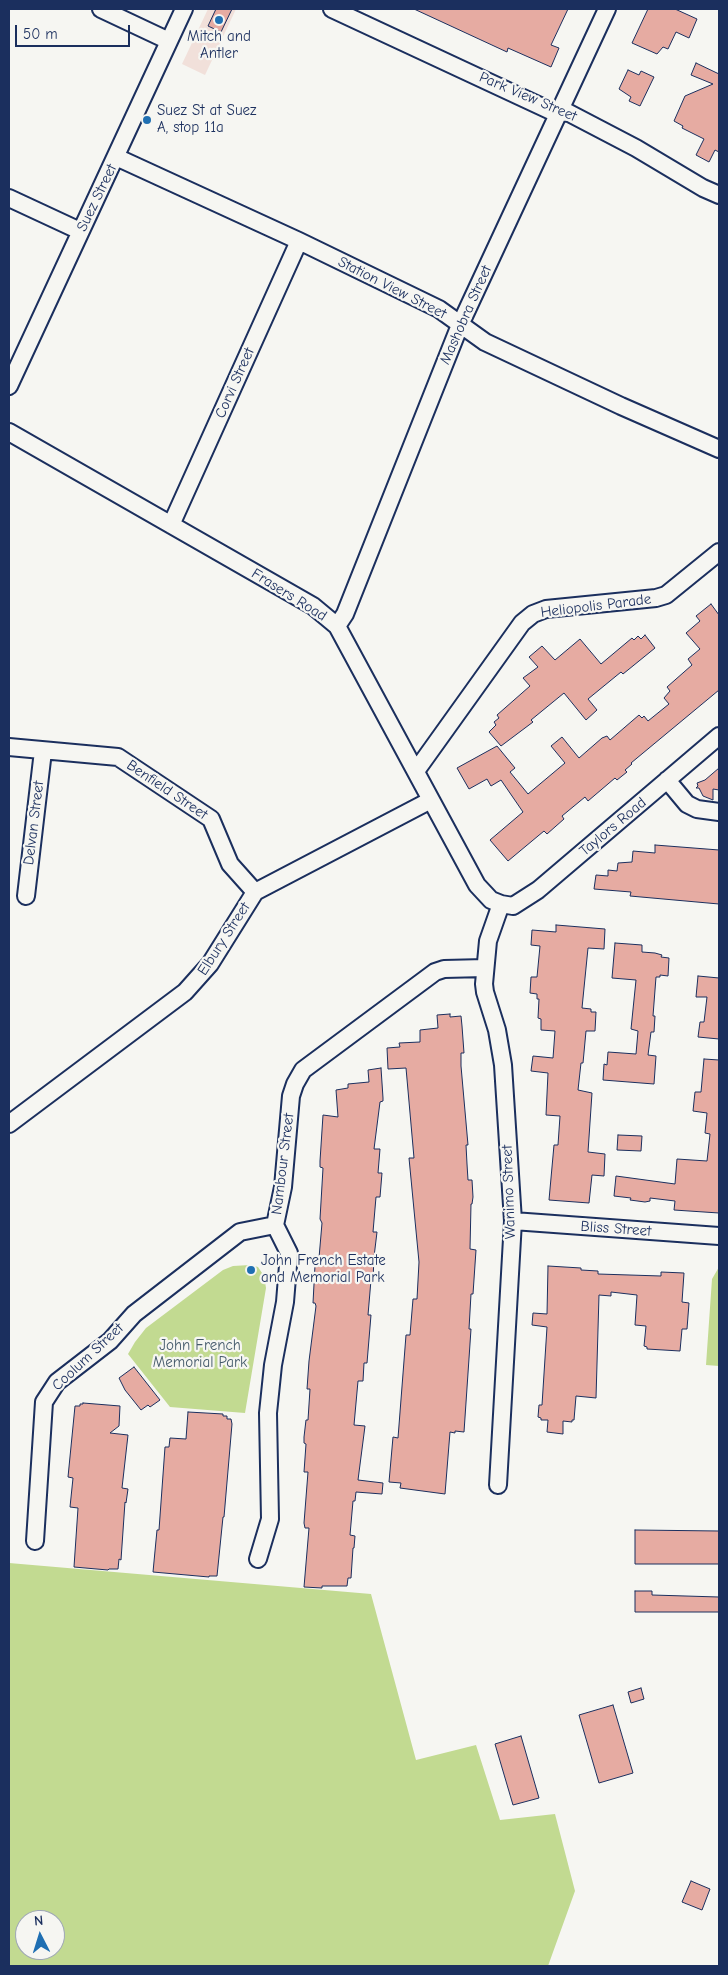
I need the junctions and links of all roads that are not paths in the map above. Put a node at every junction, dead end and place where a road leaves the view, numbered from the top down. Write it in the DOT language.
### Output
graph roads {
  1 [pos="101,9"];
  2 [pos="184,9"];
  3 [pos="332,9"];
  4 [pos="607,9"];
  5 [pos="169,41"];
  6 [pos="560,112"];
  7 [pos="116,157"];
  8 [pos="719,196"];
  9 [pos="9,198"];
  10 [pos="80,231"];
  11 [pos="299,241"];
  12 [pos="460,325"];
  13 [pos="9,386"];
  14 [pos="9,432"];
  15 [pos="719,449"];
  16 [pos="171,526"];
  17 [pos="719,552"];
  18 [pos="337,626"];
  19 [pos="719,736"];
  20 [pos="9,747"];
  21 [pos="43,751"];
  22 [pos="416,770"];
  23 [pos="667,780"];
  24 [pos="431,800"];
  25 [pos="719,812"];
  26 [pos="255,892"];
  27 [pos="26,896"];
  28 [pos="501,904"];
  29 [pos="485,968"];
  30 [pos="9,1124"];
  31 [pos="512,1221"];
  32 [pos="275,1225"];
  33 [pos="719,1236"];
  34 [pos="498,1485"];
  35 [pos="35,1542"];
  36 [pos="258,1559"];
  1 -- 5 [label="street"];
  2 -- 5 [label="street, Suez Street"];
  3 -- 6 [label="street, Park View Street"];
  4 -- 6 [label="street, Mashobra Street"];
  5 -- 7 [label="street, Suez Street"];
  6 -- 8 [label="street, Park View Street"];
  6 -- 12 [label="street, Mashobra Street"];
  7 -- 10 [label="street, Suez Street"];
  7 -- 11 [label="street, Station View Street"];
  9 -- 10 [label="street"];
  10 -- 13 [label="street, Suez Street"];
  11 -- 12 [label="street, Station View Street"];
  11 -- 16 [label="street, Corvi Street"];
  12 -- 15 [label="street, Station View Street"];
  12 -- 18 [label="street, Mashobra Street"];
  14 -- 16 [label="street, Frasers Road"];
  16 -- 18 [label="street, Frasers Road"];
  17 -- 22 [label="street, Heliopolis Parade"];
  18 -- 22 [label="street, Frasers Road"];
  19 -- 23 [label="street, Taylors Road"];
  20 -- 21 [label="street, Benfield Street"];
  21 -- 26 [label="street, Benfield Street"];
  21 -- 27 [label="street, Delvan Street"];
  22 -- 24 [label="street, Frasers Road"];
  23 -- 25 [label="street"];
  23 -- 28 [label="street, Taylors Road"];
  24 -- 26 [label="street, Elbury Street"];
  24 -- 28 [label="street, Frasers Road"];
  26 -- 30 [label="street, Elbury Street"];
  28 -- 29 [label="street, Wanimo Street"];
  29 -- 31 [label="street, Wanimo Street"];
  29 -- 32 [label="street, Nambour Street"];
  31 -- 33 [label="street, Bliss Street"];
  31 -- 34 [label="street, Wanimo Street"];
  32 -- 35 [label="street, Coolum Street"];
  32 -- 36 [label="street, Nambour Street"];
}
